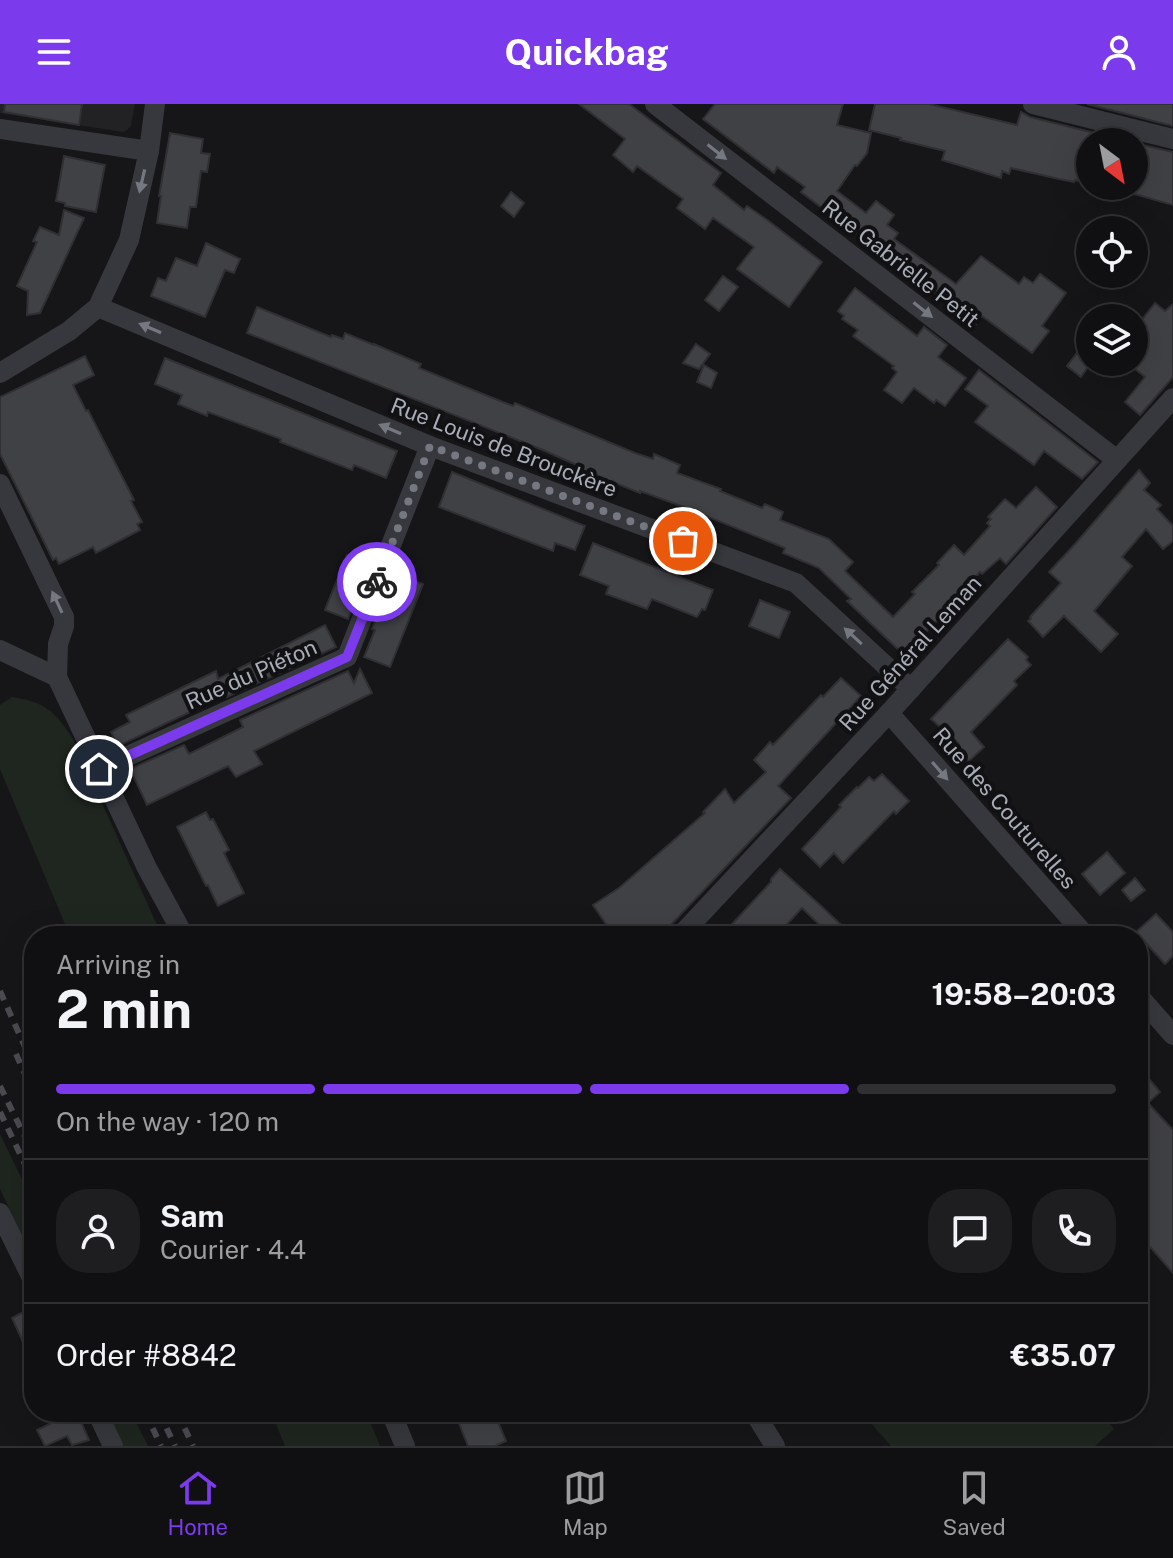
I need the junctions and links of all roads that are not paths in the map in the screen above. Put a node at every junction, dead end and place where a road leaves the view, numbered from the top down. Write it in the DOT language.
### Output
graph roads {
  1 [pos="155,104"];
  2 [pos="655,104"];
  3 [pos="1033,104"];
  4 [pos="0,129"];
  5 [pos="1173,139"];
  6 [pos="149,151"];
  7 [pos="98,307"];
  8 [pos="0,373"];
  9 [pos="1173,398"];
  10 [pos="430,446"];
  11 [pos="1117,460"];
  12 [pos="0,484"];
  13 [pos="0,650"];
  14 [pos="57,677"];
  15 [pos="911,689"];
  16 [pos="889,713"];
  17 [pos="99,769"];
  18 [pos="179,926"];
  19 [pos="689,926"];
  20 [pos="1077,926"];
  21 [pos="1148,1006"];
  22 [pos="1173,1035"];
  23 [pos="0,1213"];
  24 [pos="24,1262"];
  25 [pos="102,1422"];
  26 [pos="395,1422"];
  27 [pos="760,1422"];
  28 [pos="113,1446"];
  29 [pos="405,1446"];
  30 [pos="775,1446"];
  1 -- 6 [label="street"];
  2 -- 11 [label="street, Rue Gabrielle Petit, one-way"];
  3 -- 5 [label="street"];
  4 -- 6 [label="street"];
  6 -- 7 [label="street, one-way"];
  7 -- 8 [label="street"];
  10 -- 7 [label="street, Rue Louis de Brouckère, one-way"];
  9 -- 11 [label="street, Rue Général Leman"];
  15 -- 10 [label="street, Rue Louis de Brouckère, one-way"];
  10 -- 17 [label="street, Rue du Piéton"];
  11 -- 15 [label="street, Rue Général Leman"];
  14 -- 12 [label="street, one-way"];
  13 -- 14 [label="street"];
  14 -- 17 [label="street"];
  15 -- 16 [label="street, Rue Général Leman"];
  16 -- 19 [label="street, Rue Général Leman"];
  16 -- 20 [label="street, Rue des Couturelles, one-way"];
  17 -- 18 [label="street"];
  21 -- 22 [label="street"];
  23 -- 24 [label="street"];
  25 -- 28 [label="street"];
  26 -- 29 [label="street"];
  27 -- 30 [label="street"];
}
